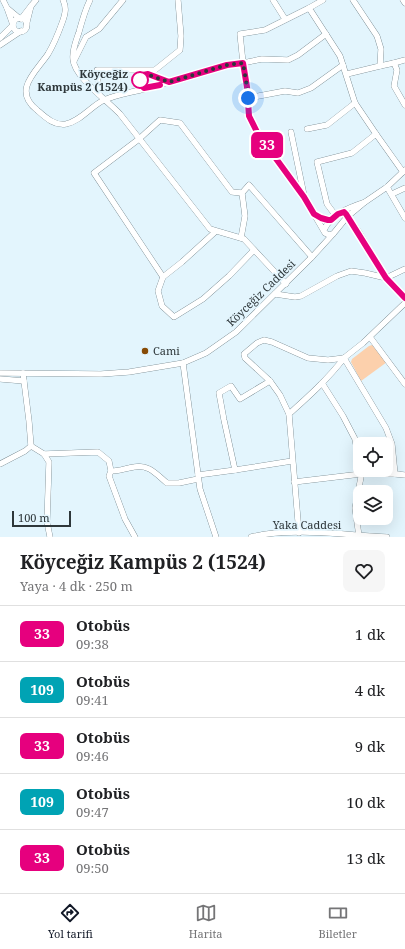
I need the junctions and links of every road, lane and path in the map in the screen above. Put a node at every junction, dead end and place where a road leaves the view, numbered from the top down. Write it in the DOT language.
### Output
graph roads {
  1 [pos="3,0"];
  2 [pos="36,0"];
  3 [pos="63,0"];
  4 [pos="90,0"];
  5 [pos="123,0"];
  6 [pos="178,0"];
  7 [pos="273,0"];
  8 [pos="323,0"];
  9 [pos="353,0"];
  10 [pos="403,0"];
  11 [pos="405,3"];
  12 [pos="31,6"];
  13 [pos="7,8"];
  14 [pos="309,8"];
  15 [pos="20,19"];
  16 [pos="285,19"];
  17 [pos="13,25"];
  18 [pos="26,26"];
  19 [pos="21,32"];
  20 [pos="326,34"];
  21 [pos="0,38"];
  22 [pos="0,44"];
  23 [pos="405,60"];
  24 [pos="73,62"];
  25 [pos="243,63"];
  26 [pos="394,63"];
  27 [pos="344,65"];
  28 [pos="380,66"];
  29 [pos="146,72"];
  30 [pos="347,74"];
  31 [pos="169,82"];
  32 [pos="147,88"];
  33 [pos="99,94"];
  34 [pos="248,98"];
  35 [pos="106,100"];
  36 [pos="355,103"];
  37 [pos="405,105"];
  38 [pos="307,129"];
  39 [pos="291,132"];
  40 [pos="376,134"];
  41 [pos="139,139"];
  42 [pos="404,171"];
  43 [pos="387,187"];
  44 [pos="405,188"];
  45 [pos="242,193"];
  46 [pos="392,194"];
  47 [pos="304,197"];
  48 [pos="365,202"];
  49 [pos="314,214"];
  50 [pos="336,216"];
  51 [pos="348,217"];
  52 [pos="405,218"];
  53 [pos="343,224"];
  54 [pos="356,227"];
  55 [pos="324,231"];
  56 [pos="215,232"];
  57 [pos="333,234"];
  58 [pos="241,238"];
  59 [pos="320,248"];
  60 [pos="254,250"];
  61 [pos="312,257"];
  62 [pos="405,269"];
  63 [pos="163,277"];
  64 [pos="386,278"];
  65 [pos="286,284"];
  66 [pos="275,294"];
  67 [pos="405,298"];
  68 [pos="405,303"];
  69 [pos="370,337"];
  70 [pos="344,358"];
  71 [pos="183,363"];
  72 [pos="0,373"];
  73 [pos="22,373"];
  74 [pos="0,379"];
  75 [pos="24,381"];
  76 [pos="270,381"];
  77 [pos="322,383"];
  78 [pos="405,384"];
  79 [pos="289,414"];
  80 [pos="354,437"];
  81 [pos="31,446"];
  82 [pos="44,454"];
  83 [pos="292,461"];
  84 [pos="0,464"];
  85 [pos="235,470"];
  86 [pos="111,471"];
  87 [pos="353,472"];
  88 [pos="395,474"];
  89 [pos="405,475"];
  90 [pos="198,477"];
  91 [pos="359,477"];
  92 [pos="294,482"];
  93 [pos="299,532"];
  94 [pos="266,536"];
  95 [pos="359,536"];
  96 [pos="50,537"];
  97 [pos="135,537"];
  98 [pos="216,537"];
  99 [pos="251,537"];
  100 [pos="387,537"];
  1 -- 13 [label="street"];
  2 -- 12 [label="street"];
  3 -- 35 [label="street"];
  4 -- 24 [label="street"];
  5 -- 24 [label="street"];
  6 -- 29 [label="street"];
  7 -- 16 [label="street"];
  8 -- 14 [label="street"];
  9 -- 28 [label="street"];
  10 -- 11 [label="street"];
  12 -- 15 [label="street"];
  12 -- 18 [label="street"];
  13 -- 15 [label="street"];
  13 -- 17 [label="street"];
  14 -- 16 [label="street"];
  14 -- 20 [label="street"];
  15 -- 17 [label="street"];
  15 -- 18 [label="street"];
  16 -- 25 [label="street"];
  17 -- 19 [label="street"];
  17 -- 21 [label="street"];
  18 -- 19 [label="street"];
  19 -- 22 [label="street"];
  20 -- 25 [label="street"];
  20 -- 27 [label="street"];
  23 -- 26 [label="street"];
  24 -- 33 [label="street"];
  25 -- 31 [label="street"];
  25 -- 34 [label="street"];
  26 -- 28 [label="street"];
  26 -- 37 [label="street"];
  27 -- 30 [label="street"];
  27 -- 34 [label="street"];
  28 -- 30 [label="street"];
  29 -- 31 [label="street"];
  29 -- 32 [label="street"];
  29 -- 33 [label="street"];
  30 -- 36 [label="street"];
  31 -- 32 [label="street"];
  32 -- 35 [label="street"];
  33 -- 35 [label="street"];
  34 -- 47 [label="street"];
  35 -- 41 [label="street"];
  36 -- 38 [label="street"];
  36 -- 40 [label="street"];
  39 -- 47 [label="street"];
  40 -- 42 [label="street"];
  40 -- 50 [label="street"];
  41 -- 45 [label="street"];
  41 -- 56 [label="street"];
  41 -- 63 [label="street"];
  42 -- 43 [label="street"];
  43 -- 46 [label="street"];
  43 -- 48 [label="street"];
  44 -- 46 [label="street"];
  45 -- 58 [label="street"];
  45 -- 61 [label="street"];
  46 -- 52 [label="street"];
  47 -- 49 [label="street"];
  48 -- 50 [label="street"];
  48 -- 51 [label="street"];
  49 -- 50 [label="street"];
  49 -- 55 [label="street"];
  50 -- 51 [label="street"];
  50 -- 55 [label="street"];
  51 -- 53 [label="street, Köyceğiz Caddesi"];
  51 -- 54 [label="street"];
  53 -- 54 [label="street"];
  53 -- 57 [label="street, Köyceğiz Caddesi"];
  54 -- 64 [label="street"];
  55 -- 57 [label="street"];
  55 -- 59 [label="street, Köyceğiz Caddesi"];
  56 -- 58 [label="street"];
  56 -- 63 [label="street"];
  57 -- 59 [label="street, Köyceğiz Caddesi"];
  58 -- 60 [label="street"];
  59 -- 61 [label="street, Köyceğiz Caddesi"];
  60 -- 63 [label="street"];
  60 -- 65 [label="street"];
  61 -- 65 [label="street, Köyceğiz Caddesi"];
  62 -- 64 [label="street"];
  64 -- 66 [label="street"];
  64 -- 67 [label="street"];
  65 -- 66 [label="street, Köyceğiz Caddesi"];
  66 -- 71 [label="street, Köyceğiz Caddesi"];
  68 -- 69 [label="street"];
  69 -- 70 [label="street"];
  69 -- 78 [label="street"];
  70 -- 76 [label="street"];
  70 -- 77 [label="street"];
  70 -- 88 [label="street"];
  71 -- 73 [label="street, Köyceğiz Caddesi"];
  71 -- 90 [label="street"];
  72 -- 73 [label="street, Köyceğiz Caddesi"];
  73 -- 75 [label="street"];
  74 -- 75 [label="street"];
  75 -- 81 [label="street"];
  76 -- 79 [label="street"];
  76 -- 85 [label="street"];
  77 -- 79 [label="street"];
  77 -- 80 [label="street"];
  79 -- 83 [label="street"];
  81 -- 82 [label="street"];
  81 -- 84 [label="street"];
  82 -- 86 [label="street"];
  82 -- 96 [label="street"];
  83 -- 85 [label="street"];
  83 -- 92 [label="street"];
  85 -- 90 [label="street"];
  86 -- 90 [label="street"];
  86 -- 97 [label="street"];
  87 -- 92 [label="street"];
  88 -- 89 [label="street"];
  90 -- 98 [label="street"];
  91 -- 95 [label="street"];
  92 -- 93 [label="street"];
  93 -- 94 [label="street, Yaka Caddesi"];
  93 -- 95 [label="street, Yaka Caddesi"];
  94 -- 99 [label="street, Yaka Caddesi"];
  95 -- 100 [label="street, Yaka Caddesi"];
}
